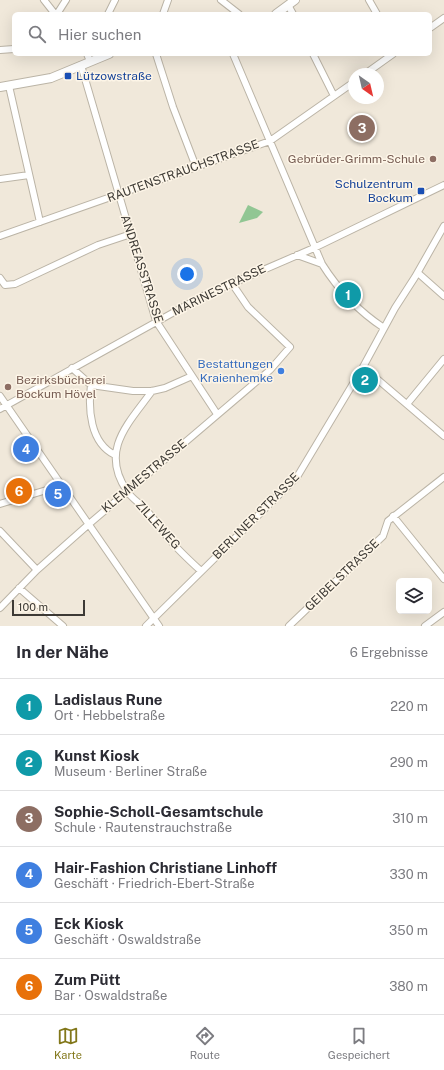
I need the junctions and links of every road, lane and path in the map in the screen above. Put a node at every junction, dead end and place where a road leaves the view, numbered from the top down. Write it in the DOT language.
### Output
graph roads {
  1 [pos="44,0"];
  2 [pos="66,0"];
  3 [pos="115,0"];
  4 [pos="168,0"];
  5 [pos="221,0"];
  6 [pos="369,0"];
  7 [pos="292,3"];
  8 [pos="54,12"];
  9 [pos="57,12"];
  10 [pos="109,12"];
  11 [pos="164,12"];
  12 [pos="236,12"];
  13 [pos="279,12"];
  14 [pos="376,12"];
  15 [pos="444,18"];
  16 [pos="432,27"];
  17 [pos="12,49"];
  18 [pos="0,50"];
  19 [pos="99,56"];
  20 [pos="157,56"];
  21 [pos="234,56"];
  22 [pos="314,56"];
  23 [pos="390,56"];
  24 [pos="89,58"];
  25 [pos="81,65"];
  26 [pos="373,68"];
  27 [pos="10,86"];
  28 [pos="348,86"];
  29 [pos="0,87"];
  30 [pos="334,96"];
  31 [pos="270,141"];
  32 [pos="196,167"];
  33 [pos="29,175"];
  34 [pos="0,179"];
  35 [pos="444,185"];
  36 [pos="118,194"];
  37 [pos="40,222"];
  38 [pos="444,226"];
  39 [pos="131,234"];
  40 [pos="0,236"];
  41 [pos="314,248"];
  42 [pos="297,255"];
  43 [pos="322,264"];
  44 [pos="418,273"];
  45 [pos="0,278"];
  46 [pos="231,282"];
  47 [pos="2,286"];
  48 [pos="444,296"];
  49 [pos="156,321"];
  50 [pos="384,328"];
  51 [pos="444,359"];
  52 [pos="364,367"];
  53 [pos="72,368"];
  54 [pos="192,376"];
  55 [pos="91,385"];
  56 [pos="152,391"];
  57 [pos="0,396"];
  58 [pos="407,404"];
  59 [pos="6,405"];
  60 [pos="0,409"];
  61 [pos="217,414"];
  62 [pos="444,436"];
  63 [pos="115,455"];
  64 [pos="444,477"];
  65 [pos="60,483"];
  66 [pos="127,491"];
  67 [pos="0,504"];
  68 [pos="393,516"];
  69 [pos="88,524"];
  70 [pos="0,531"];
  71 [pos="37,570"];
  72 [pos="201,571"];
  73 [pos="444,579"];
  74 [pos="19,588"];
  75 [pos="0,608"];
  76 [pos="444,612"];
  77 [pos="153,618"];
  78 [pos="63,626"];
  79 [pos="146,626"];
  80 [pos="159,626"];
  81 [pos="289,626"];
  82 [pos="425,626"];
  1 -- 8 [label="street"];
  2 -- 9 [label="street"];
  3 -- 10 [label="street"];
  4 -- 11 [label="street"];
  5 -- 12 [label="street"];
  6 -- 14 [label="street"];
  7 -- 13 [label="main road"];
  15 -- 16 [label="street"];
  17 -- 18 [label="street"];
  19 -- 24 [label="main road"];
  20 -- 32 [label="street"];
  21 -- 31 [label="street"];
  22 -- 30 [label="street"];
  23 -- 26 [label="street"];
  24 -- 25 [label="main road"];
  25 -- 27 [label="main road"];
  25 -- 36 [label="street, ANDREASSTRASSE"];
  27 -- 29 [label="main road"];
  27 -- 33 [label="street"];
  28 -- 30 [label="street, RAUTENSTRAUCHSTRASSE"];
  30 -- 31 [label="street, RAUTENSTRAUCHSTRASSE"];
  31 -- 32 [label="street, RAUTENSTRAUCHSTRASSE"];
  31 -- 41 [label="street"];
  32 -- 36 [label="street, RAUTENSTRAUCHSTRASSE"];
  33 -- 34 [label="street"];
  33 -- 37 [label="street"];
  35 -- 41 [label="street, MARINESTRASSE"];
  36 -- 37 [label="street, RAUTENSTRAUCHSTRASSE"];
  36 -- 39 [label="street, ANDREASSTRASSE"];
  37 -- 40 [label="street, RAUTENSTRAUCHSTRASSE"];
  38 -- 44 [label="street, BERLINER STRASSE"];
  39 -- 47 [label="street"];
  39 -- 49 [label="street, ANDREASSTRASSE"];
  41 -- 42 [label="street, MARINESTRASSE"];
  41 -- 43 [label="street"];
  42 -- 43 [label="street"];
  42 -- 46 [label="street, MARINESTRASSE"];
  43 -- 50 [label="street"];
  44 -- 48 [label="street"];
  44 -- 50 [label="street, BERLINER STRASSE"];
  45 -- 47 [label="street"];
  46 -- 49 [label="street, MARINESTRASSE"];
  46 -- 61 [label="street, KLEMMESTRASSE"];
  49 -- 53 [label="street, MARINESTRASSE"];
  49 -- 54 [label="street, ANDREASSTRASSE"];
  50 -- 52 [label="street, BERLINER STRASSE"];
  51 -- 58 [label="street"];
  52 -- 58 [label="street"];
  52 -- 72 [label="street, BERLINER STRASSE"];
  53 -- 55 [label="street"];
  53 -- 59 [label="street, MARINESTRASSE"];
  54 -- 56 [label="street"];
  54 -- 61 [label="street, ANDREASSTRASSE"];
  55 -- 56 [label="street"];
  55 -- 63 [label="street"];
  56 -- 63 [label="street, ZILLEWEG"];
  57 -- 59 [label="street"];
  58 -- 62 [label="street"];
  59 -- 60 [label="street, MARINESTRASSE"];
  59 -- 65 [label="street"];
  61 -- 66 [label="street, KLEMMESTRASSE"];
  63 -- 66 [label="street, ZILLEWEG"];
  64 -- 68 [label="street, GEIBELSTRASSE"];
  65 -- 67 [label="street"];
  65 -- 69 [label="street"];
  66 -- 69 [label="street, KLEMMESTRASSE"];
  66 -- 72 [label="street, ZILLEWEG"];
  68 -- 73 [label="street"];
  68 -- 81 [label="street, GEIBELSTRASSE"];
  69 -- 71 [label="street, KLEMMESTRASSE"];
  69 -- 77 [label="street"];
  70 -- 71 [label="street"];
  71 -- 74 [label="street, KLEMMESTRASSE"];
  72 -- 77 [label="street, BERLINER STRASSE"];
  74 -- 75 [label="street, KLEMMESTRASSE"];
  74 -- 78 [label="street"];
  76 -- 82 [label="street"];
  77 -- 79 [label="street, BERLINER STRASSE"];
  77 -- 80 [label="street"];
}
